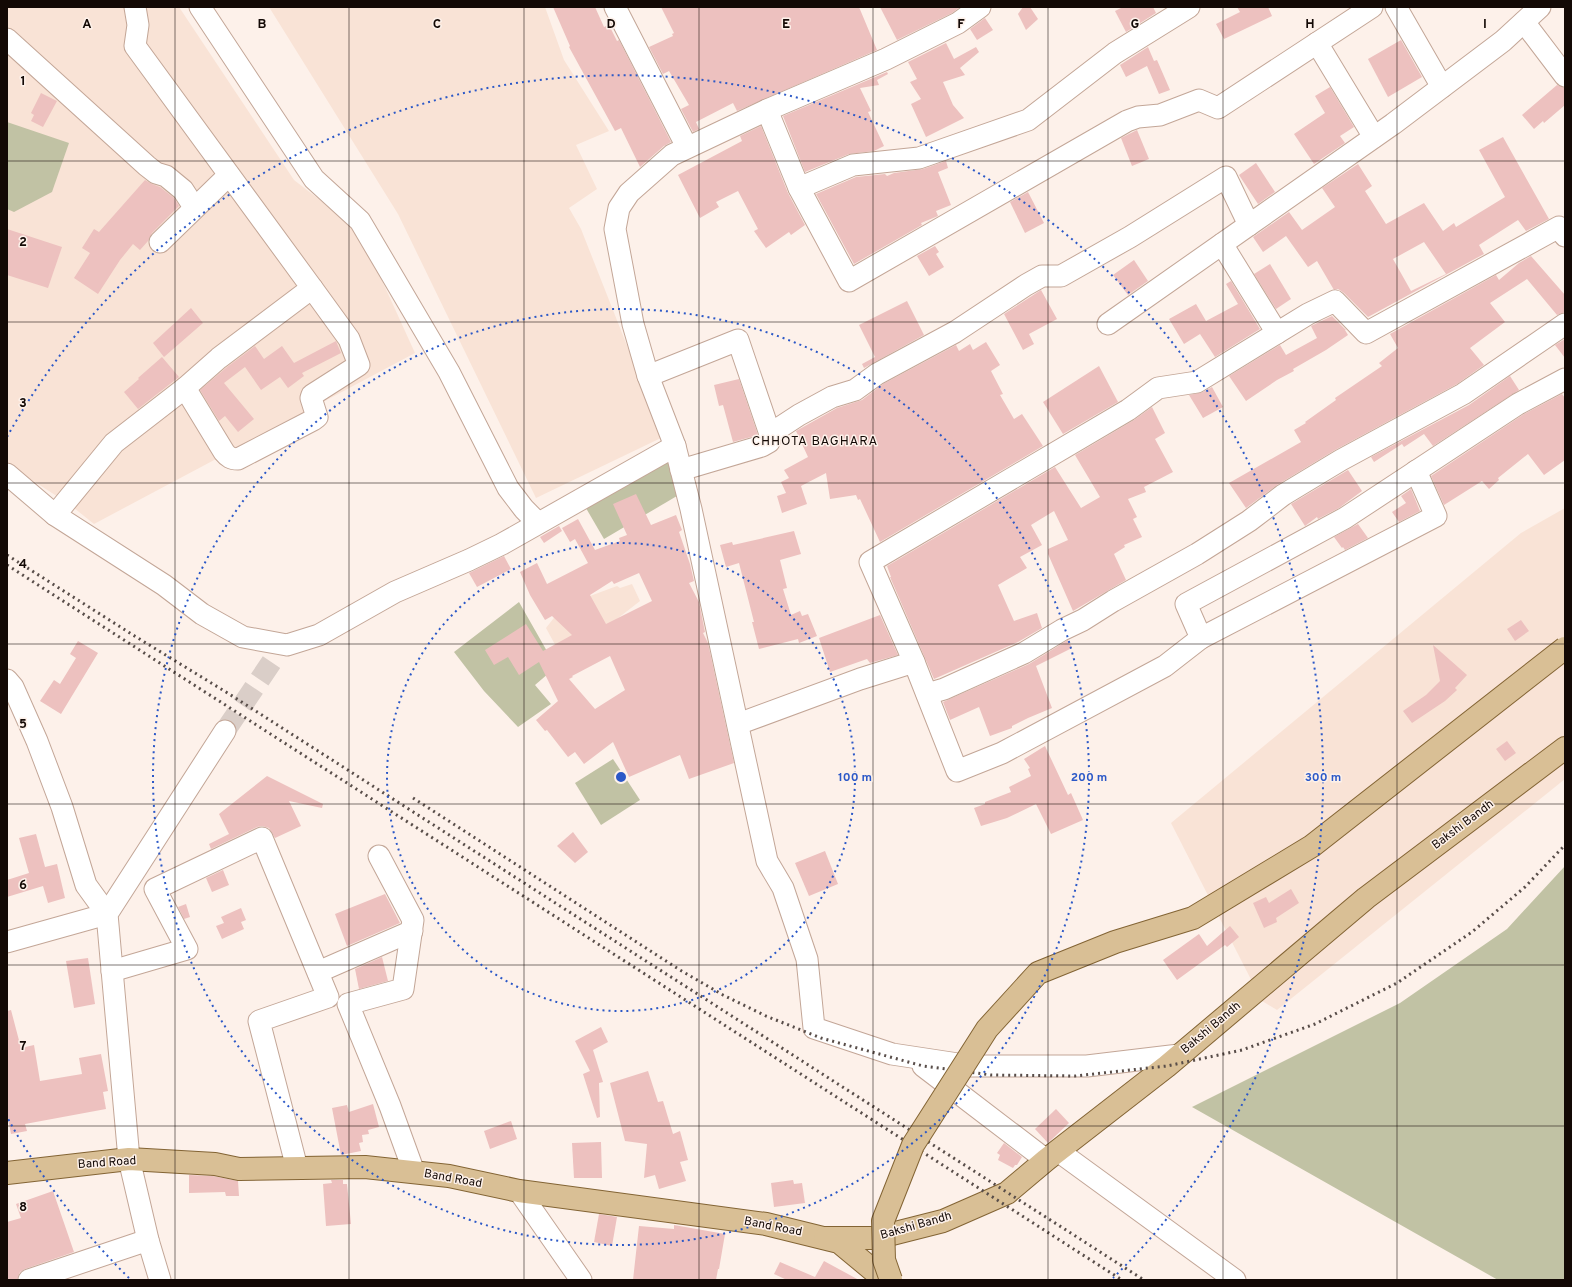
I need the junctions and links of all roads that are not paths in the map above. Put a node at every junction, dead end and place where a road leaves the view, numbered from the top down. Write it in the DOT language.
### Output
graph roads {
  1 [pos="135,7"];
  2 [pos="200,7"];
  3 [pos="615,7"];
  4 [pos="980,7"];
  5 [pos="1189,7"];
  6 [pos="1372,7"];
  7 [pos="1396,7"];
  8 [pos="1540,7"];
  9 [pos="1524,22"];
  10 [pos="7,39"];
  11 [pos="1317,44"];
  12 [pos="1565,76"];
  13 [pos="1442,87"];
  14 [pos="767,110"];
  15 [pos="1374,137"];
  16 [pos="687,147"];
  17 [pos="229,174"];
  18 [pos="800,188"];
  19 [pos="194,207"];
  20 [pos="1249,226"];
  21 [pos="1565,236"];
  22 [pos="160,242"];
  23 [pos="1222,244"];
  24 [pos="312,288"];
  25 [pos="1108,324"];
  26 [pos="1565,324"];
  27 [pos="1277,333"];
  28 [pos="648,376"];
  29 [pos="1565,379"];
  30 [pos="185,388"];
  31 [pos="770,434"];
  32 [pos="675,446"];
  33 [pos="681,470"];
  34 [pos="1416,471"];
  35 [pos="7,474"];
  36 [pos="55,515"];
  37 [pos="538,523"];
  38 [pos="320,635"];
  39 [pos="1201,638"];
  40 [pos="1565,648"];
  41 [pos="273,660"];
  42 [pos="914,662"];
  43 [pos="7,680"];
  44 [pos="927,694"];
  45 [pos="738,724"];
  46 [pos="225,731"];
  47 [pos="1565,748"];
  48 [pos="379,856"];
  49 [pos="107,914"];
  50 [pos="412,931"];
  51 [pos="7,942"];
  52 [pos="112,971"];
  53 [pos="318,972"];
  54 [pos="1179,1055"];
  55 [pos="923,1066"];
  56 [pos="1052,1156"];
  57 [pos="129,1159"];
  58 [pos="297,1168"];
  59 [pos="414,1172"];
  60 [pos="7,1173"];
  61 [pos="519,1192"];
  62 [pos="825,1238"];
  63 [pos="148,1240"];
  64 [pos="29,1280"];
  65 [pos="160,1280"];
  66 [pos="581,1280"];
  67 [pos="881,1280"];
  68 [pos="891,1280"];
  69 [pos="1235,1280"];
  1 -- 17 [label="street"];
  2 -- 37 [label="street"];
  3 -- 16 [label="street"];
  4 -- 14 [label="street"];
  5 -- 18 [label="street"];
  6 -- 11 [label="street"];
  7 -- 13 [label="street"];
  8 -- 9 [label="street"];
  9 -- 12 [label="street"];
  9 -- 13 [label="street"];
  10 -- 19 [label="street"];
  11 -- 15 [label="street"];
  11 -- 18 [label="street"];
  13 -- 15 [label="street"];
  14 -- 16 [label="street"];
  14 -- 18 [label="street"];
  15 -- 20 [label="street"];
  16 -- 28 [label="street"];
  17 -- 19 [label="street"];
  17 -- 24 [label="street"];
  19 -- 22 [label="street"];
  20 -- 23 [label="street"];
  20 -- 31 [label="street"];
  21 -- 27 [label="street"];
  23 -- 25 [label="street"];
  23 -- 27 [label="street"];
  24 -- 30 [label="street"];
  24 -- 30 [label="street"];
  26 -- 44 [label="street"];
  27 -- 42 [label="street"];
  28 -- 31 [label="street"];
  28 -- 32 [label="street"];
  29 -- 34 [label="street"];
  30 -- 36 [label="street"];
  31 -- 33 [label="street"];
  32 -- 33 [label="street"];
  32 -- 37 [label="street"];
  33 -- 45 [label="street"];
  34 -- 39 [label="street"];
  34 -- 39 [label="street"];
  35 -- 36 [label="street"];
  36 -- 38 [label="street"];
  37 -- 38 [label="street"];
  38 -- 41 [label="street"];
  39 -- 44 [label="street"];
  40 -- 68 [label="main road, bridge"];
  42 -- 44 [label="street"];
  42 -- 45 [label="street"];
  43 -- 49 [label="street"];
  45 -- 54 [label="street"];
  46 -- 49 [label="street"];
  47 -- 54 [label="main road, Bakshi Bandh"];
  48 -- 50 [label="street"];
  49 -- 51 [label="street"];
  49 -- 52 [label="street"];
  50 -- 53 [label="street"];
  50 -- 59 [label="street"];
  52 -- 53 [label="street"];
  52 -- 57 [label="street"];
  53 -- 58 [label="street"];
  54 -- 56 [label="main road, Bakshi Bandh"];
  55 -- 56 [label="street"];
  56 -- 62 [label="main road, Bakshi Bandh"];
  56 -- 69 [label="street"];
  57 -- 58 [label="main road, Band Road"];
  57 -- 60 [label="main road, Band Road"];
  57 -- 63 [label="street"];
  58 -- 59 [label="main road, Band Road"];
  59 -- 61 [label="main road, Band Road"];
  61 -- 62 [label="main road, Band Road"];
  61 -- 66 [label="street"];
  62 -- 67 [label="main road, Band Road"];
  63 -- 64 [label="street"];
  63 -- 65 [label="street"];
}
